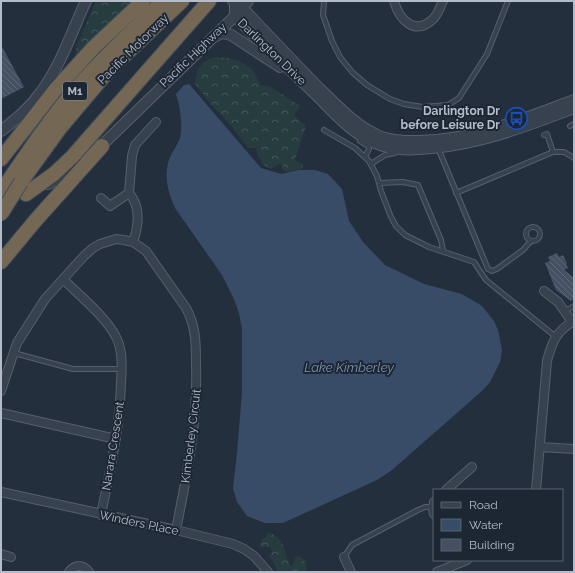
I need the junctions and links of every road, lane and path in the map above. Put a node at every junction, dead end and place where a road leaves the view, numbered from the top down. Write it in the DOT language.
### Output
graph roads {
  1 [pos="86,1"];
  2 [pos="143,1"];
  3 [pos="163,1"];
  4 [pos="182,1"];
  5 [pos="324,1"];
  6 [pos="394,1"];
  7 [pos="443,1"];
  8 [pos="508,1"];
  9 [pos="208,3"];
  10 [pos="239,3"];
  11 [pos="235,16"];
  12 [pos="211,39"];
  13 [pos="291,72"];
  14 [pos="574,100"];
  15 [pos="574,108"];
  16 [pos="156,122"];
  17 [pos="324,130"];
  18 [pos="1,131"];
  19 [pos="355,132"];
  20 [pos="544,135"];
  21 [pos="102,146"];
  22 [pos="438,148"];
  23 [pos="407,149"];
  24 [pos="553,152"];
  25 [pos="365,157"];
  26 [pos="574,158"];
  27 [pos="1,159"];
  28 [pos="371,164"];
  29 [pos="379,182"];
  30 [pos="23,188"];
  31 [pos="1,192"];
  32 [pos="129,192"];
  33 [pos="456,193"];
  34 [pos="101,198"];
  35 [pos="1,214"];
  36 [pos="531,241"];
  37 [pos="133,242"];
  38 [pos="443,250"];
  39 [pos="1,262"];
  40 [pos="63,278"];
  41 [pos="544,291"];
  42 [pos="574,306"];
  43 [pos="565,311"];
  44 [pos="573,322"];
  45 [pos="556,337"];
  46 [pos="14,352"];
  47 [pos="122,369"];
  48 [pos="1,391"];
  49 [pos="1,412"];
  50 [pos="116,439"];
  51 [pos="540,447"];
  52 [pos="574,450"];
  53 [pos="472,468"];
  54 [pos="447,489"];
  55 [pos="536,489"];
  56 [pos="1,492"];
  57 [pos="433,508"];
  58 [pos="101,514"];
  59 [pos="176,530"];
  60 [pos="1,554"];
  61 [pos="11,557"];
  62 [pos="344,557"];
  63 [pos="454,562"];
  64 [pos="71,567"];
  65 [pos="89,572"];
  66 [pos="268,572"];
  67 [pos="351,572"];
  68 [pos="437,572"];
  1 -- 18 [label="street"];
  2 -- 27 [label="highway"];
  3 -- 31 [label="highway, Pacific Motorway / M1"];
  4 -- 30 [label="highway, Pacific Motorway / M1"];
  5 -- 8 [label="lane"];
  6 -- 7 [label="street"];
  9 -- 30 [label="highway"];
  10 -- 11 [label="street, Pacific Highway"];
  10 -- 14 [label="street, Darlington Drive"];
  11 -- 12 [label="street, Pacific Highway"];
  11 -- 13 [label="street, Darlington Drive"];
  12 -- 13 [label="street"];
  12 -- 21 [label="street, Pacific Highway"];
  13 -- 19 [label="street, Darlington Drive"];
  15 -- 22 [label="street, Darlington Drive"];
  16 -- 32 [label="street"];
  17 -- 25 [label="lane"];
  19 -- 23 [label="street, Darlington Drive"];
  19 -- 25 [label="lane"];
  20 -- 24 [label="lane"];
  21 -- 30 [label="street, Pacific Highway"];
  21 -- 39 [label="highway"];
  22 -- 23 [label="street, Darlington Drive"];
  22 -- 33 [label="lane"];
  23 -- 28 [label="lane"];
  24 -- 26 [label="lane"];
  24 -- 33 [label="lane"];
  25 -- 28 [label="lane"];
  28 -- 29 [label="lane"];
  29 -- 38 [label="lane"];
  29 -- 38 [label="lane"];
  30 -- 35 [label="highway, Pacific Motorway / M1, bridge"];
  32 -- 34 [label="street"];
  32 -- 37 [label="street"];
  33 -- 36 [label="lane"];
  37 -- 40 [label="street"];
  37 -- 59 [label="street, Kimberley Circuit"];
  38 -- 45 [label="lane"];
  40 -- 46 [label="street"];
  40 -- 47 [label="street, Narara Crescent"];
  41 -- 43 [label="street"];
  42 -- 43 [label="lane"];
  43 -- 44 [label="street"];
  44 -- 45 [label="street"];
  45 -- 51 [label="street"];
  46 -- 47 [label="lane"];
  46 -- 48 [label="street"];
  47 -- 50 [label="street, Narara Crescent"];
  49 -- 50 [label="street"];
  50 -- 58 [label="street, Narara Crescent"];
  51 -- 52 [label="street"];
  51 -- 55 [label="street"];
  53 -- 54 [label="street"];
  56 -- 58 [label="street, Winders Place"];
  57 -- 62 [label="lane"];
  58 -- 59 [label="street, Winders Place"];
  59 -- 66 [label="street, Winders Place"];
  60 -- 61 [label="street"];
  62 -- 67 [label="street"];
  63 -- 68 [label="street"];
  64 -- 65 [label="street"];
}
